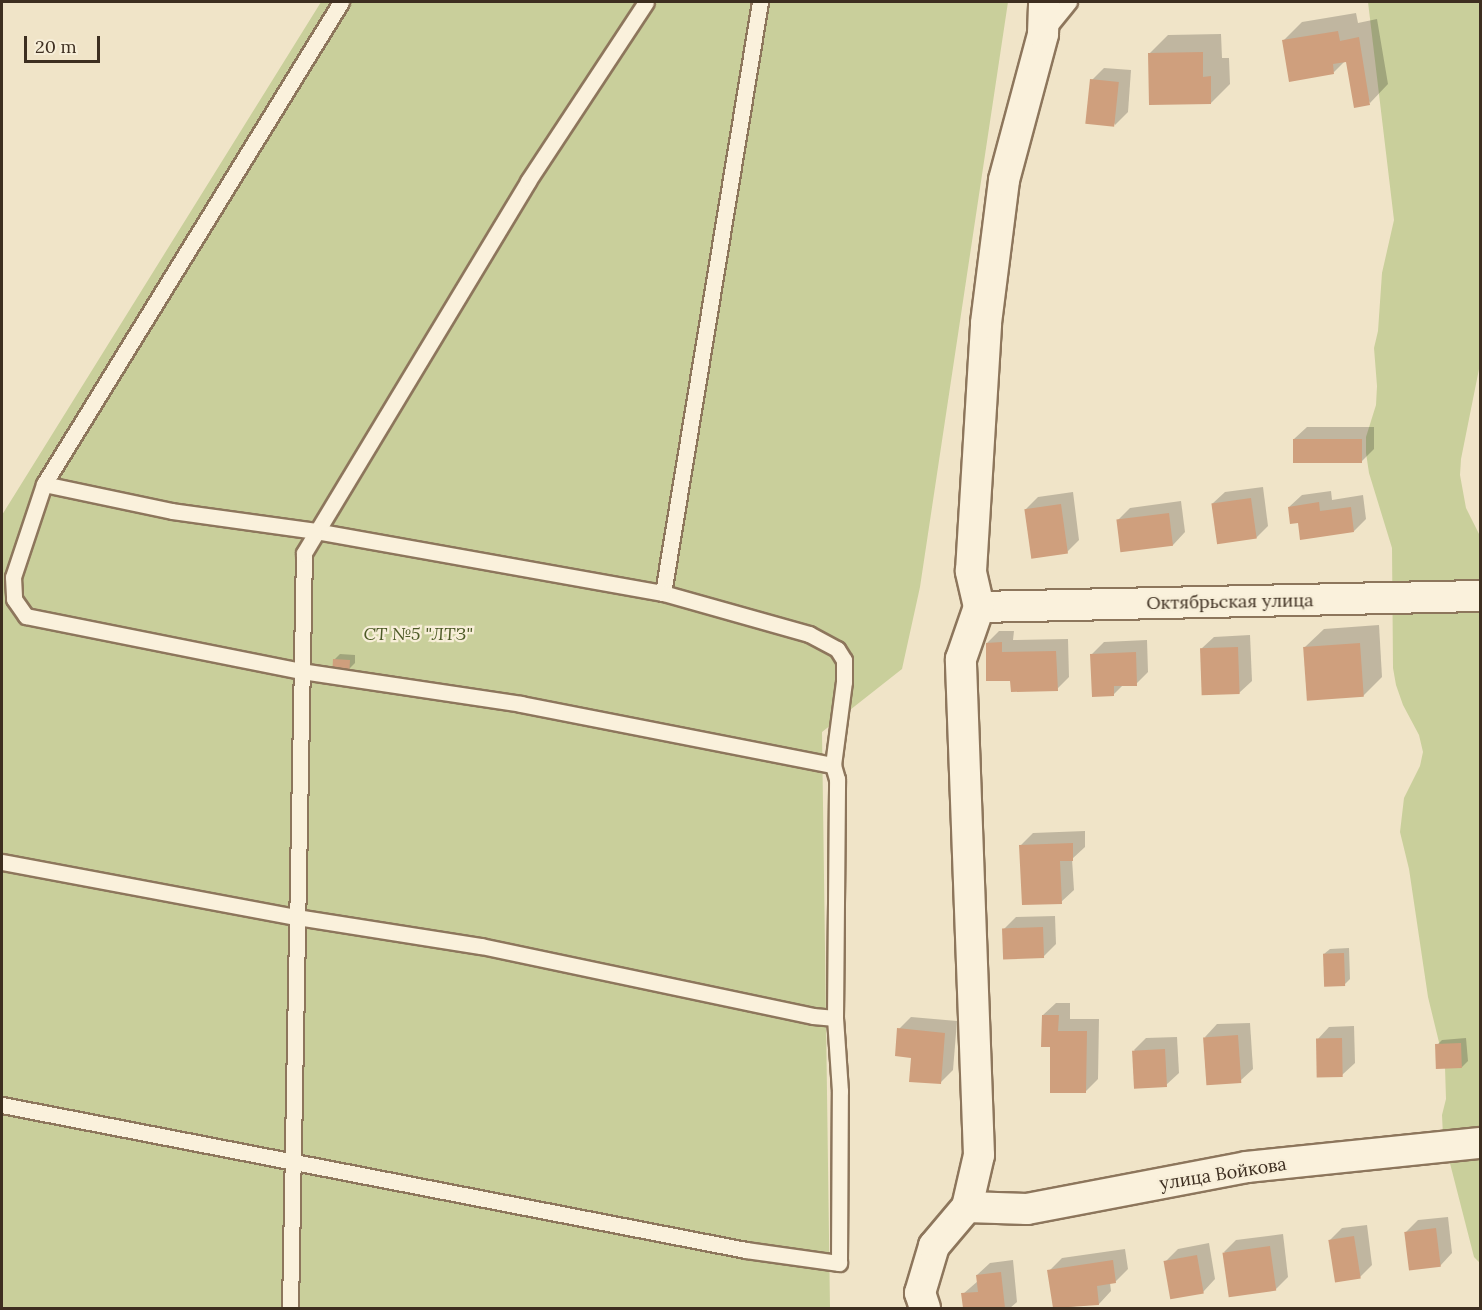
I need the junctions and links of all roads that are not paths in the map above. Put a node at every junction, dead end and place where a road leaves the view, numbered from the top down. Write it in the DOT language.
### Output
graph roads {
  1 [pos="341,2"];
  2 [pos="646,2"];
  3 [pos="760,2"];
  4 [pos="1044,2"];
  5 [pos="1069,2"];
  6 [pos="1043,34"];
  7 [pos="44,484"];
  8 [pos="315,531"];
  9 [pos="663,593"];
  10 [pos="1480,596"];
  11 [pos="979,607"];
  12 [pos="301,671"];
  13 [pos="832,765"];
  14 [pos="2,862"];
  15 [pos="297,917"];
  16 [pos="835,1018"];
  17 [pos="2,1105"];
  18 [pos="1480,1143"];
  19 [pos="292,1161"];
  20 [pos="967,1207"];
  21 [pos="290,1308"];
  22 [pos="925,1308"];
  1 -- 7 [label="lane"];
  2 -- 8 [label="lane"];
  3 -- 9 [label="lane"];
  4 -- 6 [label="street"];
  5 -- 6 [label="lane"];
  6 -- 11 [label="street"];
  7 -- 8 [label="lane"];
  7 -- 12 [label="lane"];
  8 -- 9 [label="lane"];
  8 -- 12 [label="lane"];
  9 -- 13 [label="lane"];
  10 -- 11 [label="street, Октябрьская улица"];
  11 -- 20 [label="street"];
  12 -- 13 [label="lane"];
  12 -- 15 [label="lane"];
  13 -- 16 [label="lane"];
  14 -- 15 [label="lane"];
  15 -- 16 [label="lane"];
  15 -- 19 [label="lane"];
  16 -- 19 [label="lane"];
  17 -- 19 [label="lane"];
  18 -- 20 [label="street, улица Войкова"];
  19 -- 21 [label="lane"];
  20 -- 22 [label="street"];
}
